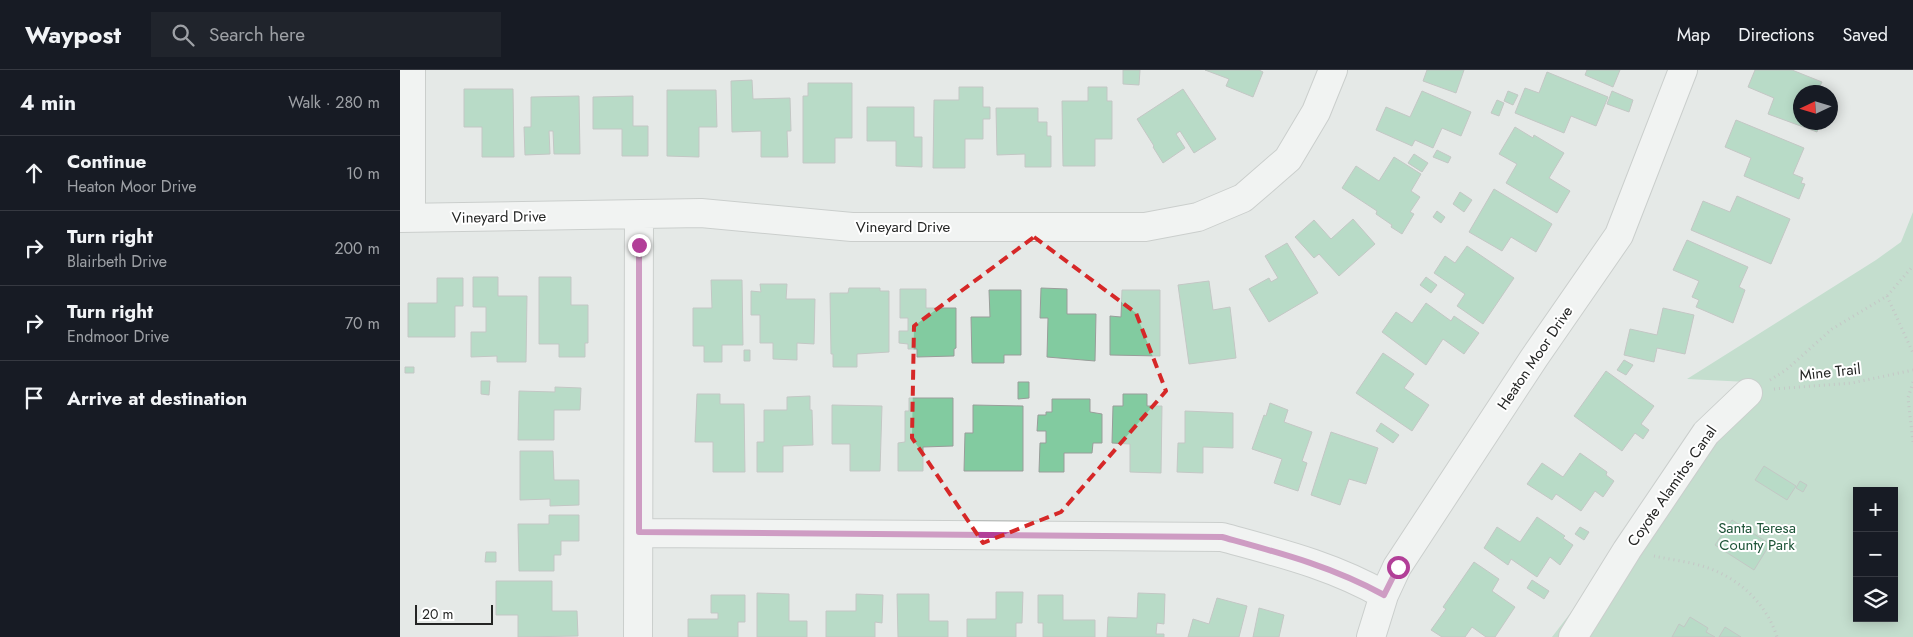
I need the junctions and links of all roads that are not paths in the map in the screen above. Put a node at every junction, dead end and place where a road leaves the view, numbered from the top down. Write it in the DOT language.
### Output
graph roads {
  1 [pos="411,70"];
  2 [pos="1333,70"];
  3 [pos="1683,70"];
  4 [pos="639,216"];
  5 [pos="405,218"];
  6 [pos="1748,393"];
  7 [pos="639,532"];
  8 [pos="1384,595"];
  9 [pos="638,637"];
  10 [pos="1371,637"];
  11 [pos="1574,637"];
  1 -- 5 [label="street"];
  2 -- 4 [label="street, Vineyard Drive"];
  3 -- 8 [label="street, Heaton Moor Drive"];
  4 -- 5 [label="street, Vineyard Drive"];
  4 -- 7 [label="street"];
  6 -- 11 [label="street, Coyote Alamitos Canal"];
  7 -- 8 [label="street"];
  7 -- 9 [label="street"];
  8 -- 10 [label="street, Heaton Moor Drive"];
}
